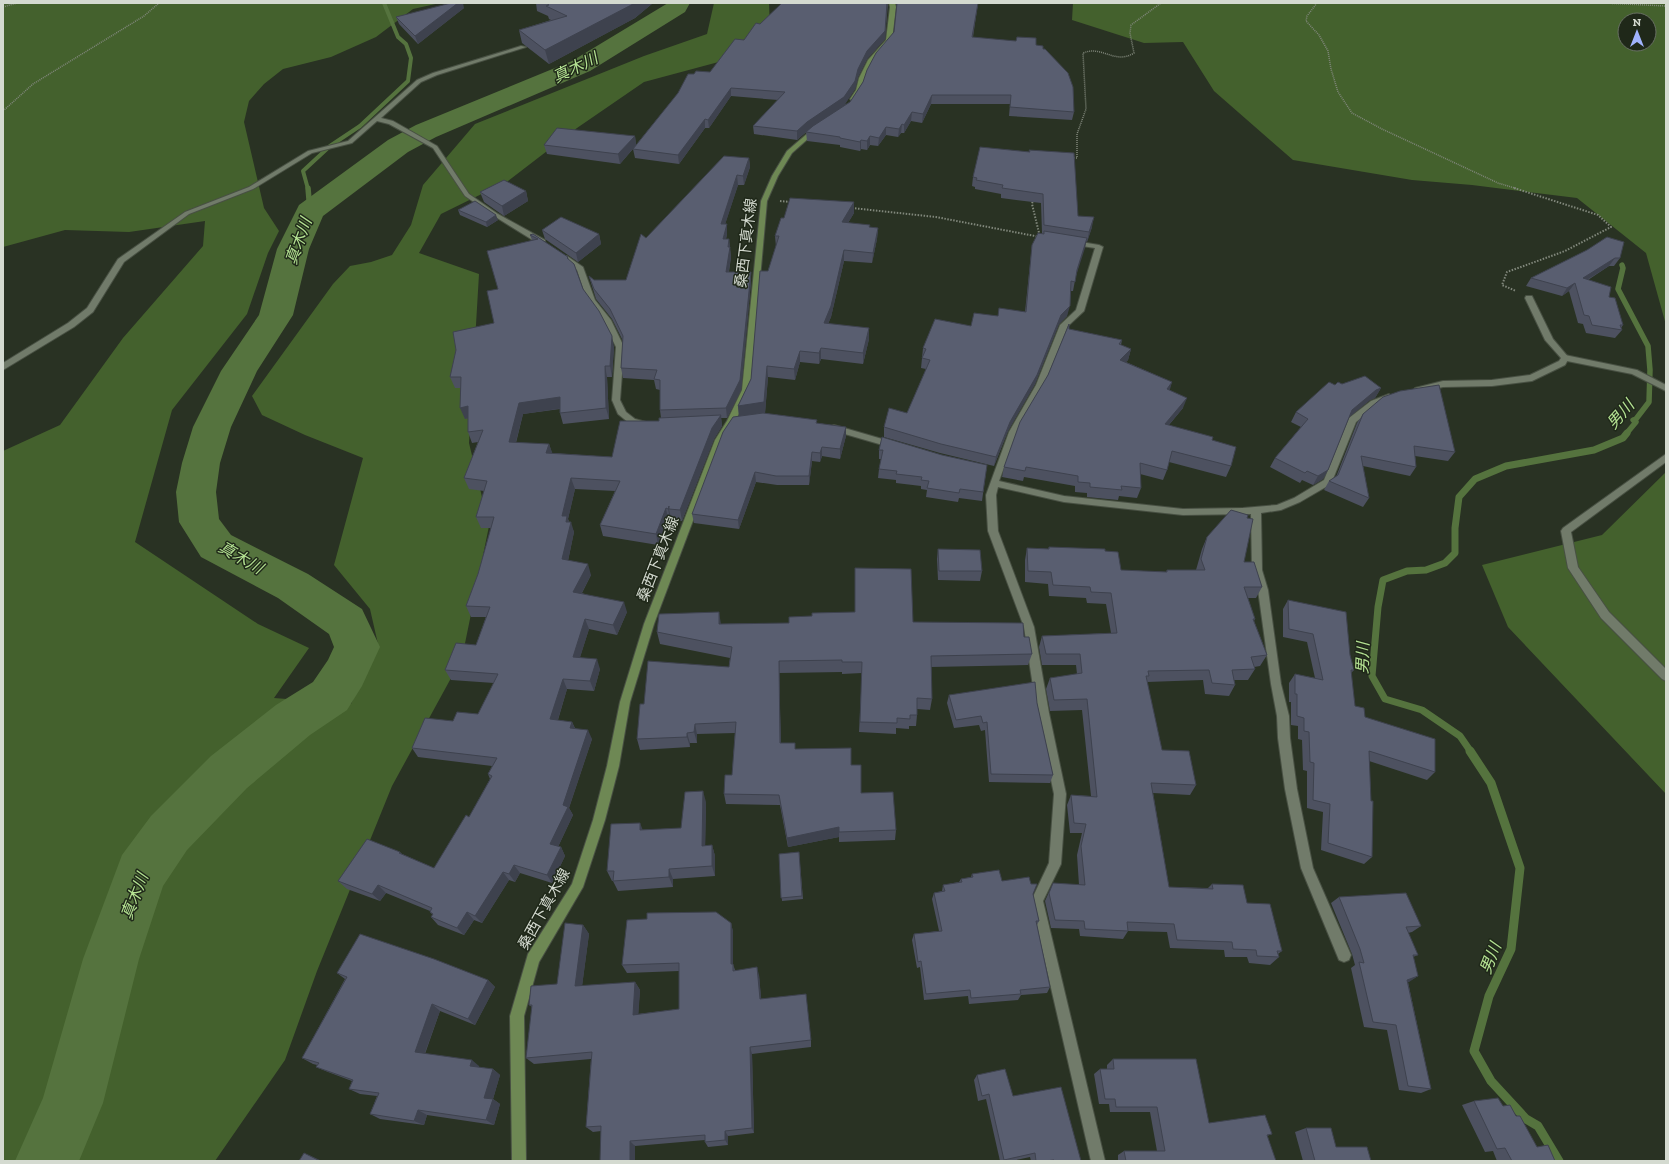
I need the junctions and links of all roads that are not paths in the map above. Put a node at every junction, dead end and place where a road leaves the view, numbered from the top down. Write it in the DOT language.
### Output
graph roads {
  1 [pos="892,3"];
  2 [pos="522,47"];
  3 [pos="847,108"];
  4 [pos="375,119"];
  5 [pos="828,121"];
  6 [pos="1062,240"];
  7 [pos="547,246"];
  8 [pos="558,254"];
  9 [pos="1528,298"];
  10 [pos="1565,358"];
  11 [pos="3,367"];
  12 [pos="1666,388"];
  13 [pos="745,420"];
  14 [pos="727,422"];
  15 [pos="655,425"];
  16 [pos="822,425"];
  17 [pos="902,448"];
  18 [pos="1666,457"];
  19 [pos="994,475"];
  20 [pos="1256,510"];
  21 [pos="1666,676"];
  22 [pos="1344,956"];
  23 [pos="519,1161"];
  24 [pos="1098,1161"];
  1 -- 3 [label="main road"];
  2 -- 4 [label="street"];
  4 -- 7 [label="street"];
  4 -- 11 [label="street"];
  5 -- 14 [label="main road, 桑西下真木線"];
  6 -- 19 [label="street"];
  8 -- 15 [label="street"];
  9 -- 10 [label="street"];
  10 -- 12 [label="street"];
  10 -- 20 [label="street"];
  13 -- 14 [label="street"];
  14 -- 23 [label="main road, 桑西下真木線"];
  16 -- 17 [label="street"];
  18 -- 21 [label="street"];
  19 -- 20 [label="street"];
  19 -- 24 [label="street"];
  20 -- 22 [label="street"];
}
